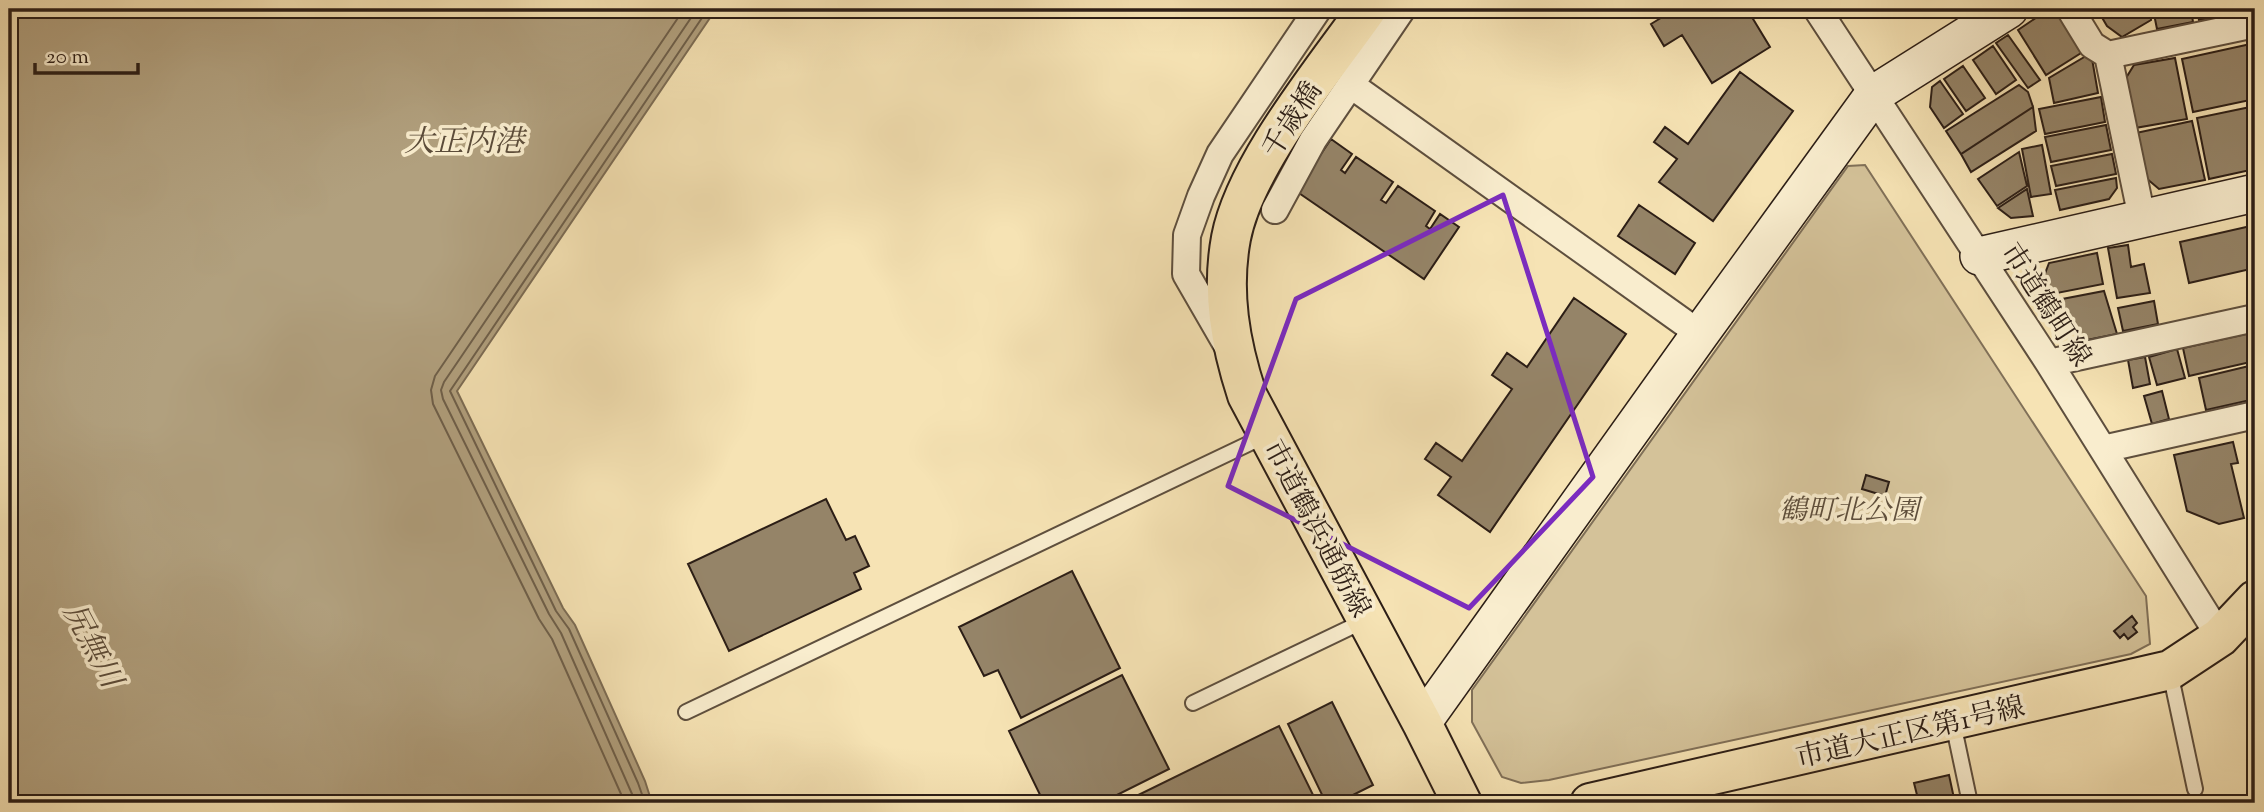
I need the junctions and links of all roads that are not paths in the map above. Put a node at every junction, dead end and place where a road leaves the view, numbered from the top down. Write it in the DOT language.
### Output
graph roads {
  1 [pos="1318,9"];
  2 [pos="1367,9"];
  3 [pos="1402,9"];
  4 [pos="1817,9"];
  5 [pos="2009,9"];
  6 [pos="2070,9"];
  7 [pos="2255,24"];
  8 [pos="2108,55"];
  9 [pos="1351,85"];
  10 [pos="1874,94"];
  11 [pos="2255,193"];
  12 [pos="1275,210"];
  13 [pos="2142,218"];
  14 [pos="1231,238"];
  15 [pos="1979,256"];
  16 [pos="2255,318"];
  17 [pos="1700,334"];
  18 [pos="1235,358"];
  19 [pos="2049,363"];
  20 [pos="2255,415"];
  21 [pos="1268,435"];
  22 [pos="2103,449"];
  23 [pos="2255,600"];
  24 [pos="1367,619"];
  25 [pos="2237,633"];
  26 [pos="2170,670"];
  27 [pos="1193,703"];
  28 [pos="685,712"];
  29 [pos="1952,722"];
  30 [pos="1422,723"];
  31 [pos="2195,789"];
  32 [pos="1462,803"];
  33 [pos="1590,803"];
  34 [pos="1970,803"];
  1 -- 18 [label="street"];
  2 -- 14 [label="main road, 千歳橋"];
  3 -- 9 [label="street"];
  4 -- 10 [label="street, 市道鶴町線"];
  5 -- 10 [label="street"];
  6 -- 8 [label="street"];
  7 -- 8 [label="street"];
  8 -- 13 [label="street"];
  9 -- 12 [label="street"];
  9 -- 17 [label="street"];
  10 -- 15 [label="street, 市道鶴町線"];
  10 -- 17 [label="street"];
  11 -- 13 [label="street"];
  13 -- 15 [label="street"];
  14 -- 18 [label="main road, 市道鶴浜通筋線"];
  15 -- 19 [label="street, 市道鶴町線"];
  16 -- 19 [label="street"];
  17 -- 30 [label="street"];
  18 -- 21 [label="main road, 市道鶴浜通筋線"];
  19 -- 22 [label="street, 市道鶴町線"];
  20 -- 22 [label="street"];
  21 -- 24 [label="main road, 市道鶴浜通筋線"];
  21 -- 28 [label="lane"];
  22 -- 25 [label="street, 市道鶴町線"];
  23 -- 25 [label="main road, 市道大正区第1号線"];
  24 -- 27 [label="lane"];
  24 -- 30 [label="main road, 市道鶴浜通筋線"];
  25 -- 26 [label="main road, 市道大正区第1号線"];
  26 -- 29 [label="main road, 市道大正区第1号線"];
  26 -- 31 [label="lane"];
  29 -- 33 [label="main road, 市道大正区第1号線"];
  29 -- 34 [label="lane"];
  30 -- 32 [label="main road, 市道鶴浜通筋線"];
}
